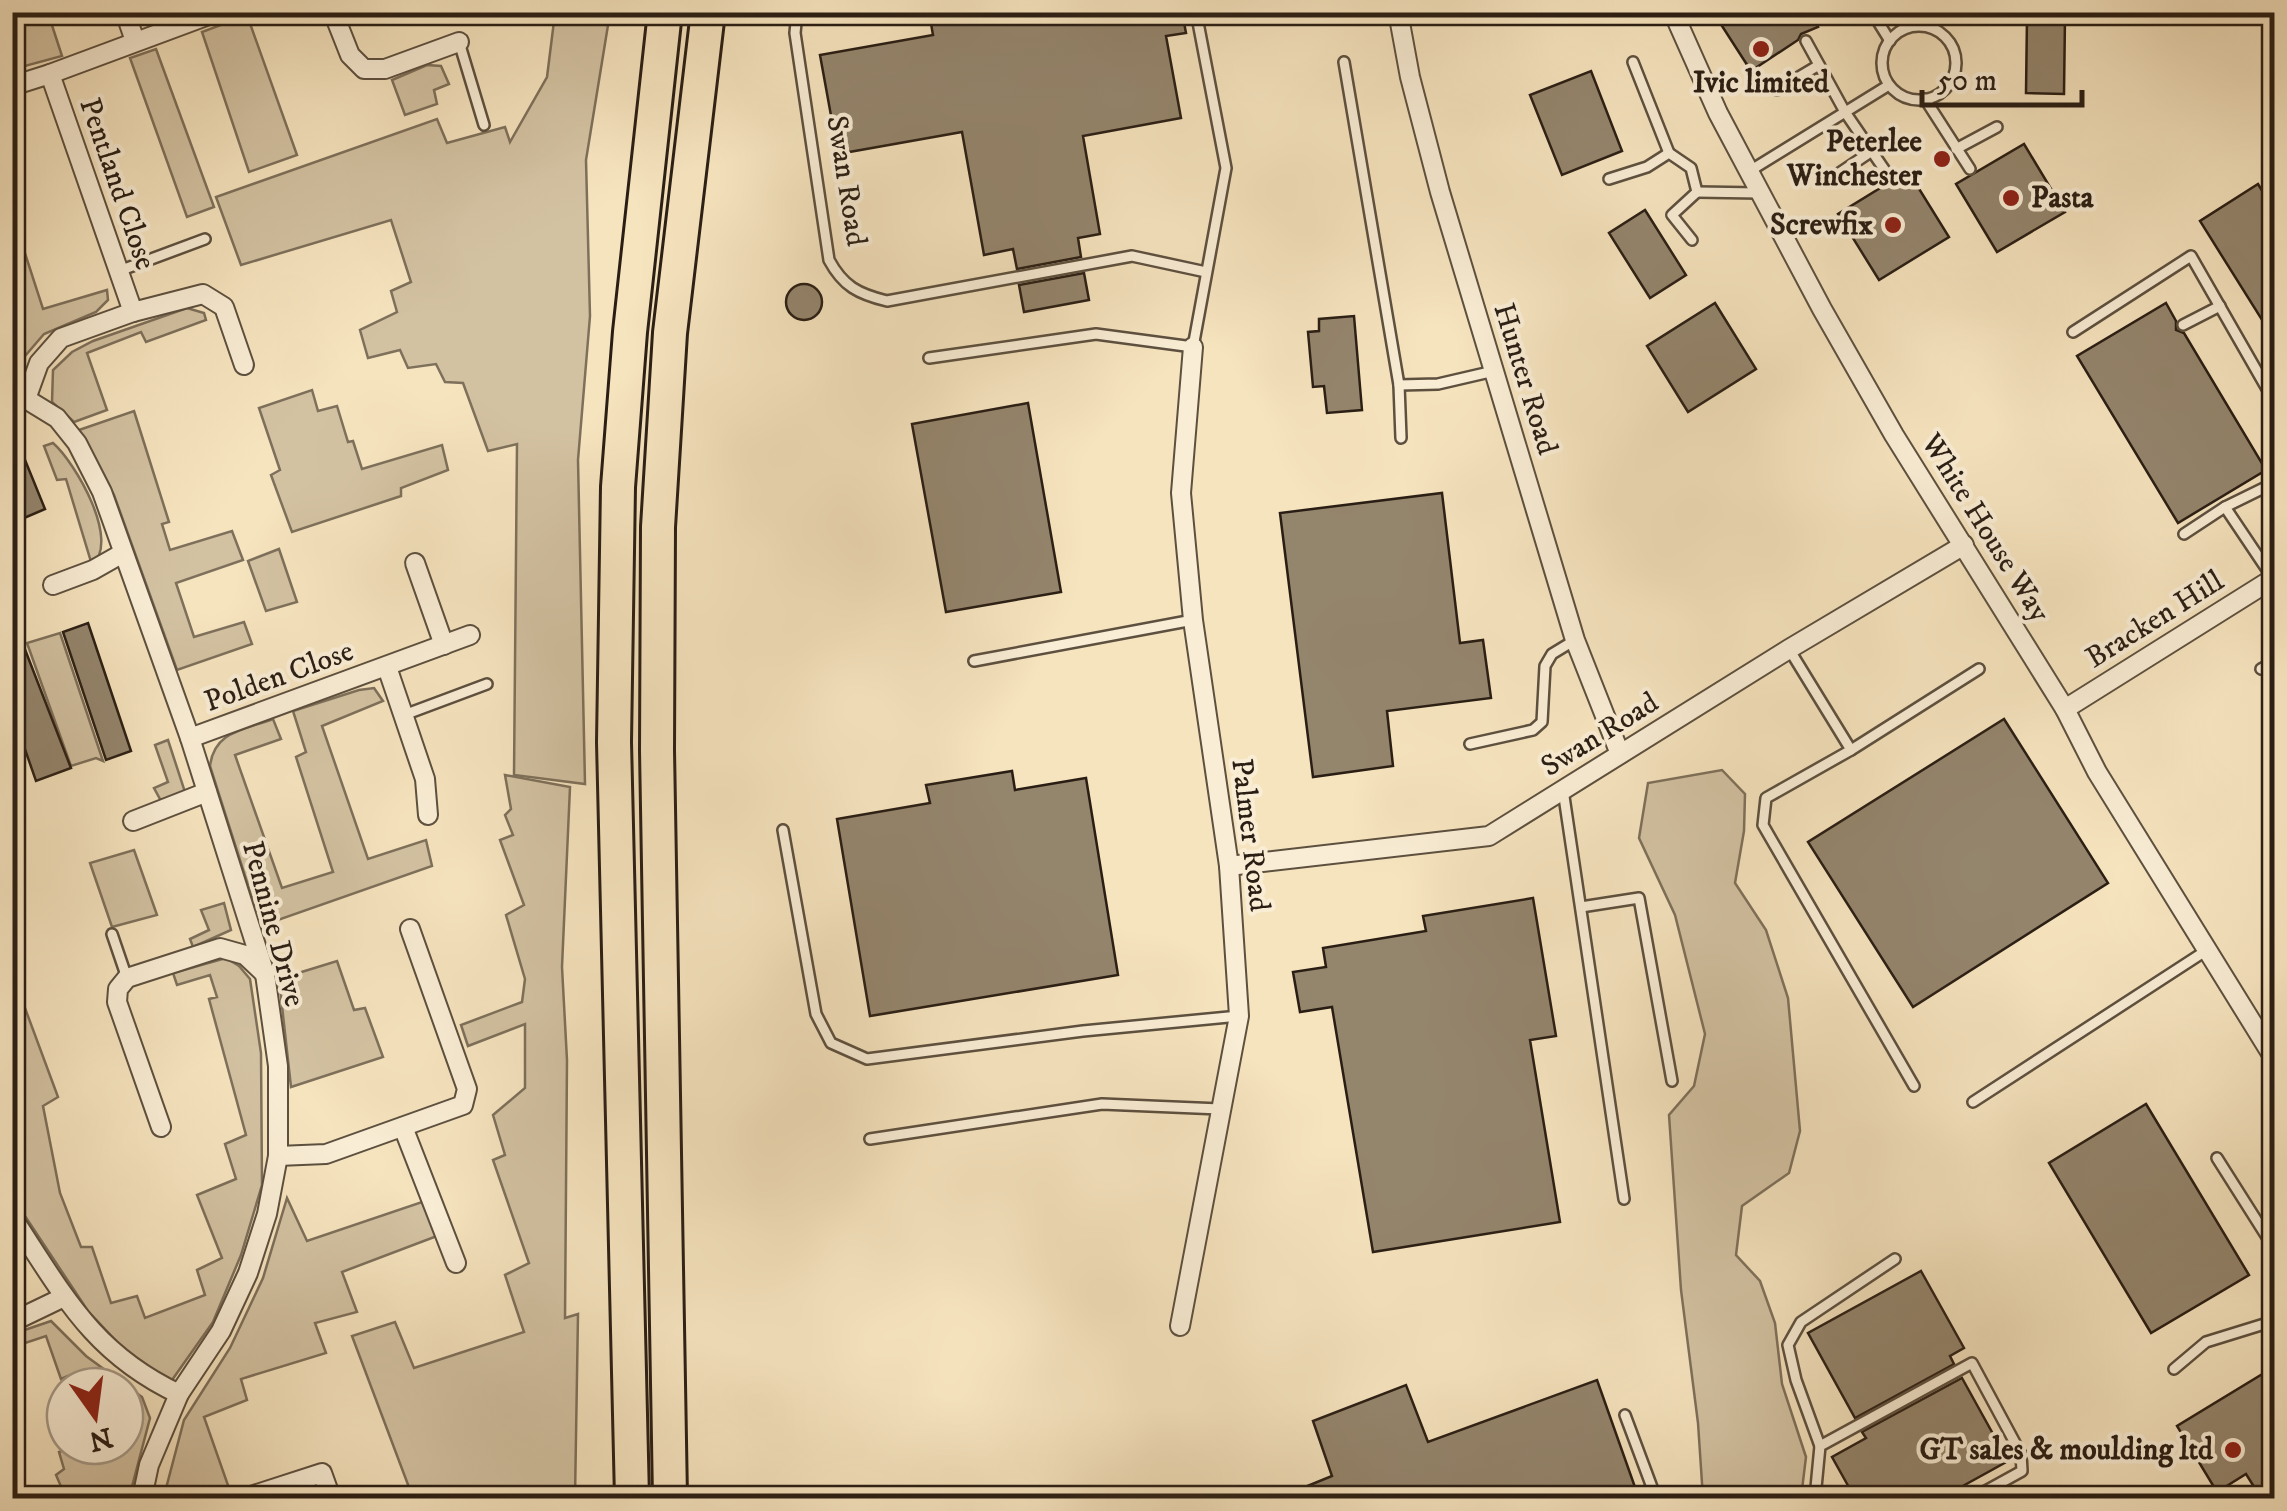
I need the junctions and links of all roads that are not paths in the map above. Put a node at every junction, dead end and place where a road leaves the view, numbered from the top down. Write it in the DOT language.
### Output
graph roads {
  1 [pos="125,12"];
  2 [pos="217,12"];
  3 [pos="333,12"];
  4 [pos="665,12"];
  5 [pos="708,12"];
  6 [pos="797,12"];
  7 [pos="1196,12"];
  8 [pos="1398,12"];
  9 [pos="1673,12"];
  10 [pos="1872,12"];
  11 [pos="1930,12"];
  12 [pos="1926,26"];
  13 [pos="135,41"];
  14 [pos="1890,41"];
  15 [pos="459,42"];
  16 [pos="1806,42"];
  17 [pos="1344,62"];
  18 [pos="1633,62"];
  19 [pos="1819,66"];
  20 [pos="50,74"];
  21 [pos="1889,85"];
  22 [pos="12,86"];
  23 [pos="1777,90"];
  24 [pos="1925,99"];
  25 [pos="1846,112"];
  26 [pos="484,125"];
  27 [pos="1997,127"];
  28 [pos="1956,149"];
  29 [pos="1872,151"];
  30 [pos="1669,153"];
  31 [pos="1970,169"];
  32 [pos="1748,172"];
  33 [pos="1886,172"];
  34 [pos="1609,178"];
  35 [pos="1826,182"];
  36 [pos="1697,192"];
  37 [pos="1760,194"];
  38 [pos="205,239"];
  39 [pos="1692,240"];
  40 [pos="118,271"];
  41 [pos="1206,272"];
  42 [pos="2220,306"];
  43 [pos="133,312"];
  44 [pos="2183,325"];
  45 [pos="2074,332"];
  46 [pos="1193,347"];
  47 [pos="929,358"];
  48 [pos="244,366"];
  49 [pos="1494,371"];
  50 [pos="1399,385"];
  51 [pos="19,397"];
  52 [pos="2274,401"];
  53 [pos="1401,438"];
  54 [pos="2274,483"];
  55 [pos="2225,507"];
  56 [pos="2184,534"];
  57 [pos="1964,545"];
  58 [pos="123,553"];
  59 [pos="415,564"];
  60 [pos="2274,579"];
  61 [pos="53,584"];
  62 [pos="1193,620"];
  63 [pos="470,635"];
  64 [pos="1575,640"];
  65 [pos="444,645"];
  66 [pos="1788,649"];
  67 [pos="974,661"];
  68 [pos="2274,662"];
  69 [pos="387,667"];
  70 [pos="1979,669"];
  71 [pos="2261,670"];
  72 [pos="487,684"];
  73 [pos="2064,709"];
  74 [pos="404,715"];
  75 [pos="190,738"];
  76 [pos="1470,744"];
  77 [pos="1851,750"];
  78 [pos="1620,754"];
  79 [pos="1564,790"];
  80 [pos="207,792"];
  81 [pos="428,815"];
  82 [pos="133,821"];
  83 [pos="784,830"];
  84 [pos="1229,866"];
  85 [pos="1581,907"];
  86 [pos="410,929"];
  87 [pos="112,934"];
  88 [pos="2207,950"];
  89 [pos="265,974"];
  90 [pos="127,978"];
  91 [pos="1239,1016"];
  92 [pos="2274,1058"];
  93 [pos="1672,1081"];
  94 [pos="1914,1086"];
  95 [pos="1973,1102"];
  96 [pos="1220,1109"];
  97 [pos="404,1126"];
  98 [pos="161,1127"];
  99 [pos="870,1138"];
  100 [pos="278,1156"];
  101 [pos="2216,1158"];
  102 [pos="1624,1199"];
  103 [pos="12,1217"];
  104 [pos="2274,1248"];
  105 [pos="1895,1258"];
  106 [pos="456,1264"];
  107 [pos="64,1297"];
  108 [pos="2274,1321"];
  109 [pos="12,1322"];
  110 [pos="1180,1326"];
  111 [pos="2174,1369"];
  112 [pos="179,1394"];
  113 [pos="1625,1415"];
  114 [pos="1820,1446"];
  115 [pos="142,1498"];
  116 [pos="245,1498"];
  117 [pos="331,1498"];
  118 [pos="632,1498"];
  119 [pos="670,1498"];
  120 [pos="1656,1498"];
  121 [pos="1815,1498"];
  122 [pos="1973,1498"];
  1 -- 13 [label="street"];
  2 -- 13 [label="street, Pentland Close"];
  3 -- 15 [label="street"];
  4 -- 118 [label="highway"];
  5 -- 119 [label="highway"];
  6 -- 41 [label="lane, Swan Road"];
  7 -- 41 [label="lane"];
  8 -- 49 [label="street, Hunter Road"];
  9 -- 32 [label="street, White House Way"];
  10 -- 14 [label="lane"];
  11 -- 12 [label="lane"];
  12 -- 14 [label="lane"];
  12 -- 24 [label="lane"];
  13 -- 20 [label="street, Pentland Close"];
  14 -- 21 [label="lane"];
  15 -- 26 [label="lane"];
  16 -- 19 [label="lane"];
  17 -- 50 [label="lane"];
  18 -- 30 [label="lane"];
  19 -- 23 [label="lane"];
  19 -- 25 [label="lane"];
  20 -- 22 [label="street, Pentland Close"];
  20 -- 40 [label="street, Pentland Close"];
  21 -- 24 [label="lane"];
  21 -- 25 [label="lane"];
  24 -- 28 [label="lane"];
  25 -- 29 [label="lane"];
  25 -- 32 [label="lane"];
  27 -- 28 [label="lane"];
  28 -- 31 [label="lane"];
  29 -- 33 [label="lane"];
  29 -- 35 [label="lane"];
  30 -- 34 [label="lane"];
  30 -- 36 [label="lane"];
  32 -- 37 [label="street, White House Way"];
  36 -- 37 [label="lane"];
  36 -- 39 [label="lane"];
  37 -- 57 [label="street, White House Way"];
  38 -- 40 [label="lane"];
  40 -- 43 [label="street, Pentland Close"];
  41 -- 46 [label="lane"];
  42 -- 44 [label="lane"];
  42 -- 45 [label="lane"];
  42 -- 52 [label="lane"];
  43 -- 48 [label="street, Pentland Close"];
  43 -- 51 [label="street, Pentland Close"];
  46 -- 47 [label="lane"];
  46 -- 62 [label="street, Palmer Road"];
  49 -- 50 [label="lane"];
  49 -- 64 [label="street, Hunter Road"];
  50 -- 53 [label="lane"];
  51 -- 58 [label="street, Pennine Drive"];
  54 -- 55 [label="lane"];
  55 -- 56 [label="lane"];
  55 -- 60 [label="lane"];
  57 -- 66 [label="street, Swan Road"];
  57 -- 73 [label="street, White House Way"];
  58 -- 61 [label="street"];
  58 -- 75 [label="street, Pennine Drive"];
  59 -- 65 [label="street"];
  60 -- 73 [label="street, Bracken Hill"];
  62 -- 67 [label="lane"];
  62 -- 84 [label="street, Palmer Road"];
  63 -- 65 [label="street, Polden Close"];
  64 -- 76 [label="lane"];
  64 -- 78 [label="street, Hunter Road"];
  65 -- 69 [label="street, Polden Close"];
  66 -- 77 [label="lane"];
  66 -- 78 [label="street, Swan Road"];
  68 -- 71 [label="lane"];
  69 -- 74 [label="street, Polden Close"];
  69 -- 75 [label="street, Polden Close"];
  70 -- 77 [label="lane"];
  72 -- 74 [label="lane"];
  73 -- 88 [label="street, White House Way"];
  74 -- 81 [label="street, Polden Close"];
  75 -- 80 [label="street, Pennine Drive"];
  77 -- 94 [label="lane"];
  78 -- 79 [label="street, Swan Road"];
  79 -- 84 [label="street, Swan Road"];
  79 -- 85 [label="lane"];
  80 -- 82 [label="street"];
  80 -- 89 [label="street, Pennine Drive"];
  83 -- 91 [label="lane"];
  84 -- 91 [label="street, Palmer Road"];
  85 -- 93 [label="lane"];
  85 -- 102 [label="lane"];
  86 -- 97 [label="street"];
  87 -- 90 [label="lane"];
  88 -- 92 [label="street, White House Way"];
  88 -- 95 [label="lane"];
  89 -- 90 [label="street"];
  89 -- 100 [label="street, Pennine Drive"];
  90 -- 98 [label="street"];
  91 -- 96 [label="street, Palmer Road"];
  96 -- 99 [label="lane"];
  96 -- 110 [label="street, Palmer Road"];
  97 -- 100 [label="street"];
  97 -- 106 [label="street"];
  100 -- 112 [label="street, Pennine Drive"];
  101 -- 104 [label="lane"];
  103 -- 107 [label="street"];
  105 -- 114 [label="lane"];
  107 -- 109 [label="street"];
  107 -- 112 [label="street"];
  108 -- 111 [label="lane"];
  112 -- 115 [label="street, Pennine Drive"];
  113 -- 120 [label="lane"];
  114 -- 121 [label="lane"];
  114 -- 122 [label="lane"];
  116 -- 117 [label="street"];
}
